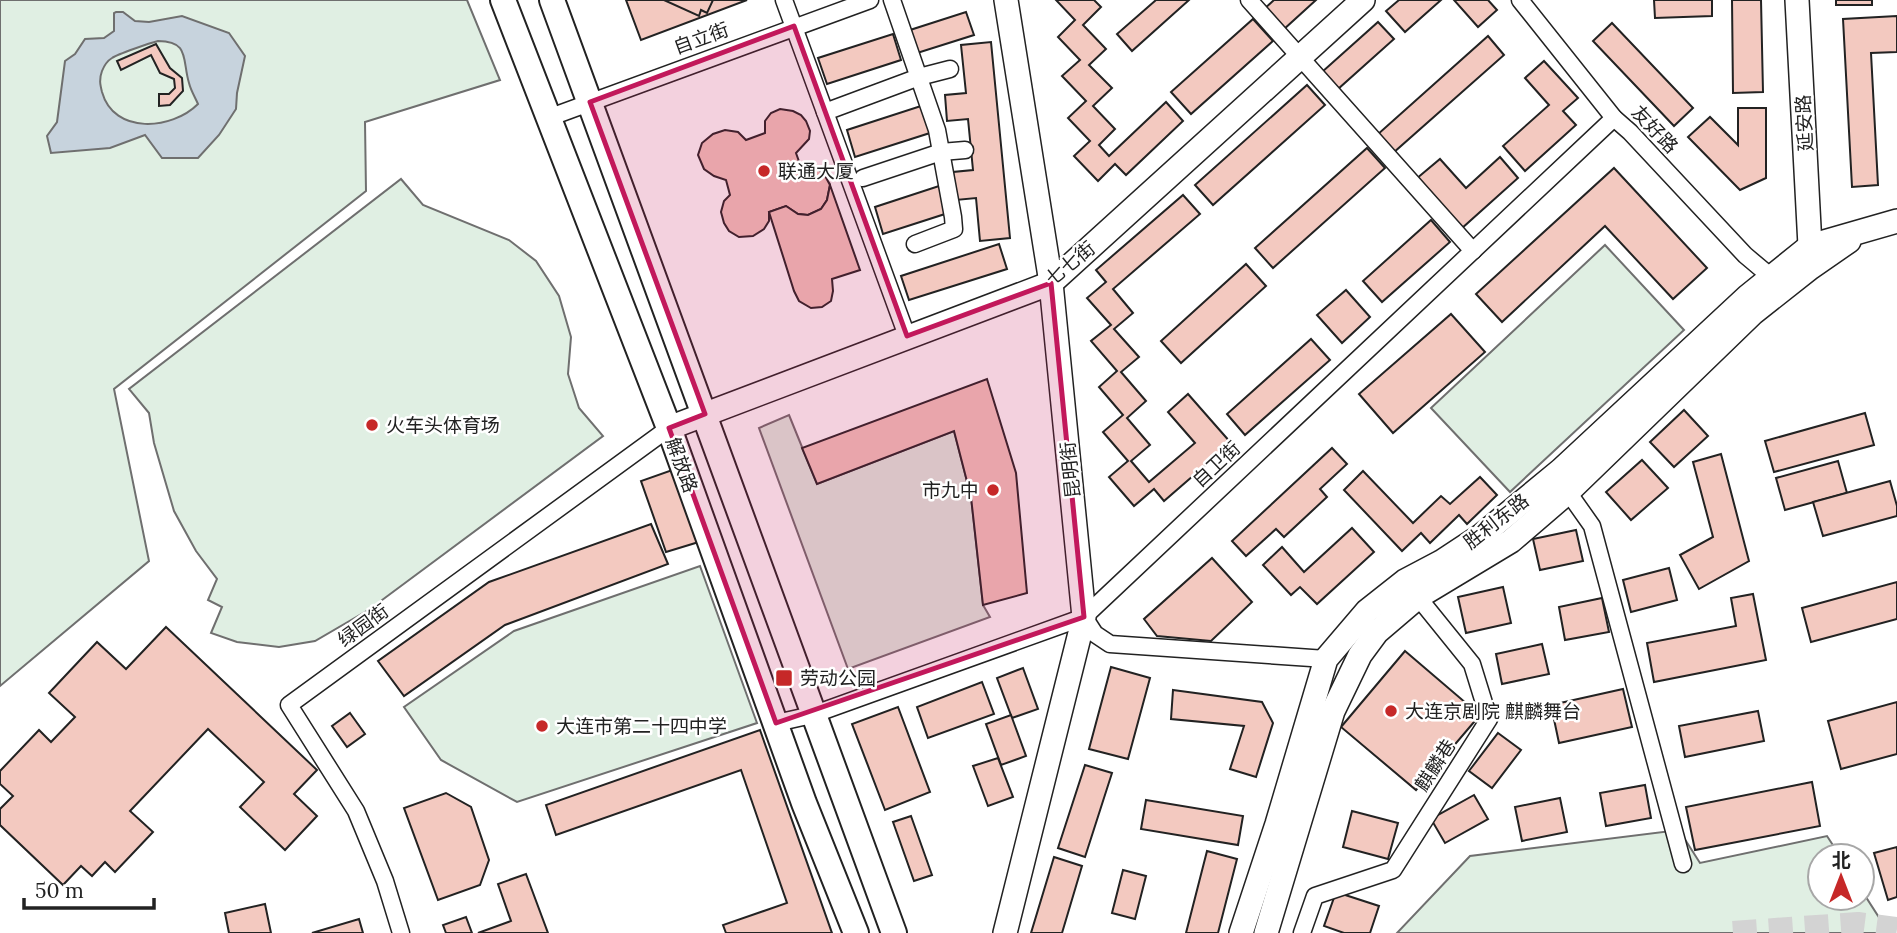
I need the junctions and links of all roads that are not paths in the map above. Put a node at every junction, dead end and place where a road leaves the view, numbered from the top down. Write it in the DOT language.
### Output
graph roads {
  1 [pos="503,0"];
  2 [pos="552,0"];
  3 [pos="784,0"];
  4 [pos="870,0"];
  5 [pos="892,0"];
  6 [pos="1006,0"];
  7 [pos="1249,0"];
  8 [pos="1363,0"];
  9 [pos="1520,0"];
  10 [pos="1797,0"];
  11 [pos="794,26"];
  12 [pos="1300,57"];
  13 [pos="950,69"];
  14 [pos="919,77"];
  15 [pos="590,102"];
  16 [pos="825,113"];
  17 [pos="548,118"];
  18 [pos="1614,118"];
  19 [pos="965,150"];
  20 [pos="941,152"];
  21 [pos="863,178"];
  22 [pos="1897,220"];
  23 [pos="1866,230"];
  24 [pos="915,244"];
  25 [pos="1810,246"];
  26 [pos="1473,251"];
  27 [pos="1770,276"];
  28 [pos="1051,283"];
  29 [pos="907,336"];
  30 [pos="705,414"];
  31 [pos="668,428"];
  32 [pos="1564,481"];
  33 [pos="1412,589"];
  34 [pos="1084,617"];
  35 [pos="1326,659"];
  36 [pos="813,715"];
  37 [pos="775,723"];
  38 [pos="1683,864"];
  39 [pos="401,933"];
  40 [pos="856,933"];
  41 [pos="894,933"];
  42 [pos="1005,933"];
  43 [pos="1241,933"];
  44 [pos="1266,933"];
  45 [pos="1302,933"];
  1 -- 17 [label="main road, 解放路"];
  2 -- 15 [label="main road, 解放路"];
  3 -- 11 [label="street"];
  4 -- 11 [label="street, 自立街"];
  5 -- 14 [label="street"];
  6 -- 28 [label="main road, 昆明街"];
  7 -- 12 [label="street"];
  8 -- 12 [label="main road, 七七街"];
  9 -- 18 [label="street, 友好路"];
  10 -- 25 [label="main road, 延安路"];
  11 -- 15 [label="street, 自立街"];
  11 -- 16 [label="street"];
  12 -- 26 [label="street"];
  12 -- 28 [label="main road, 七七街"];
  13 -- 14 [label="street"];
  14 -- 16 [label="street"];
  14 -- 20 [label="street"];
  15 -- 17 [label="street, 自立街"];
  15 -- 30 [label="main road, 解放路"];
  16 -- 29 [label="street"];
  17 -- 31 [label="main road, 解放路"];
  18 -- 26 [label="street, 自卫街"];
  18 -- 27 [label="street, 友好路"];
  19 -- 20 [label="street"];
  20 -- 21 [label="street"];
  20 -- 24 [label="street"];
  22 -- 23 [label="main road"];
  23 -- 25 [label="main road"];
  23 -- 32 [label="main road"];
  25 -- 27 [label="main road"];
  26 -- 34 [label="street, 自卫街"];
  27 -- 32 [label="main road"];
  28 -- 29 [label="main road, 七七街"];
  28 -- 34 [label="main road, 昆明街"];
  29 -- 30 [label="main road, 七七街"];
  30 -- 31 [label="main road, 七七街"];
  30 -- 36 [label="main road, 解放路"];
  31 -- 37 [label="main road, 解放路"];
  31 -- 39 [label="street, 绿园街"];
  32 -- 33 [label="main road"];
  32 -- 38 [label="street"];
  33 -- 35 [label="main road"];
  33 -- 44 [label="main road"];
  33 -- 45 [label="street, 麒麟巷"];
  34 -- 35 [label="street"];
  34 -- 36 [label="street, 自卫街"];
  34 -- 42 [label="main road, 昆明街"];
  35 -- 43 [label="main road"];
  36 -- 37 [label="street, 自卫街"];
  36 -- 41 [label="main road, 解放路"];
  37 -- 40 [label="main road, 解放路"];
}
